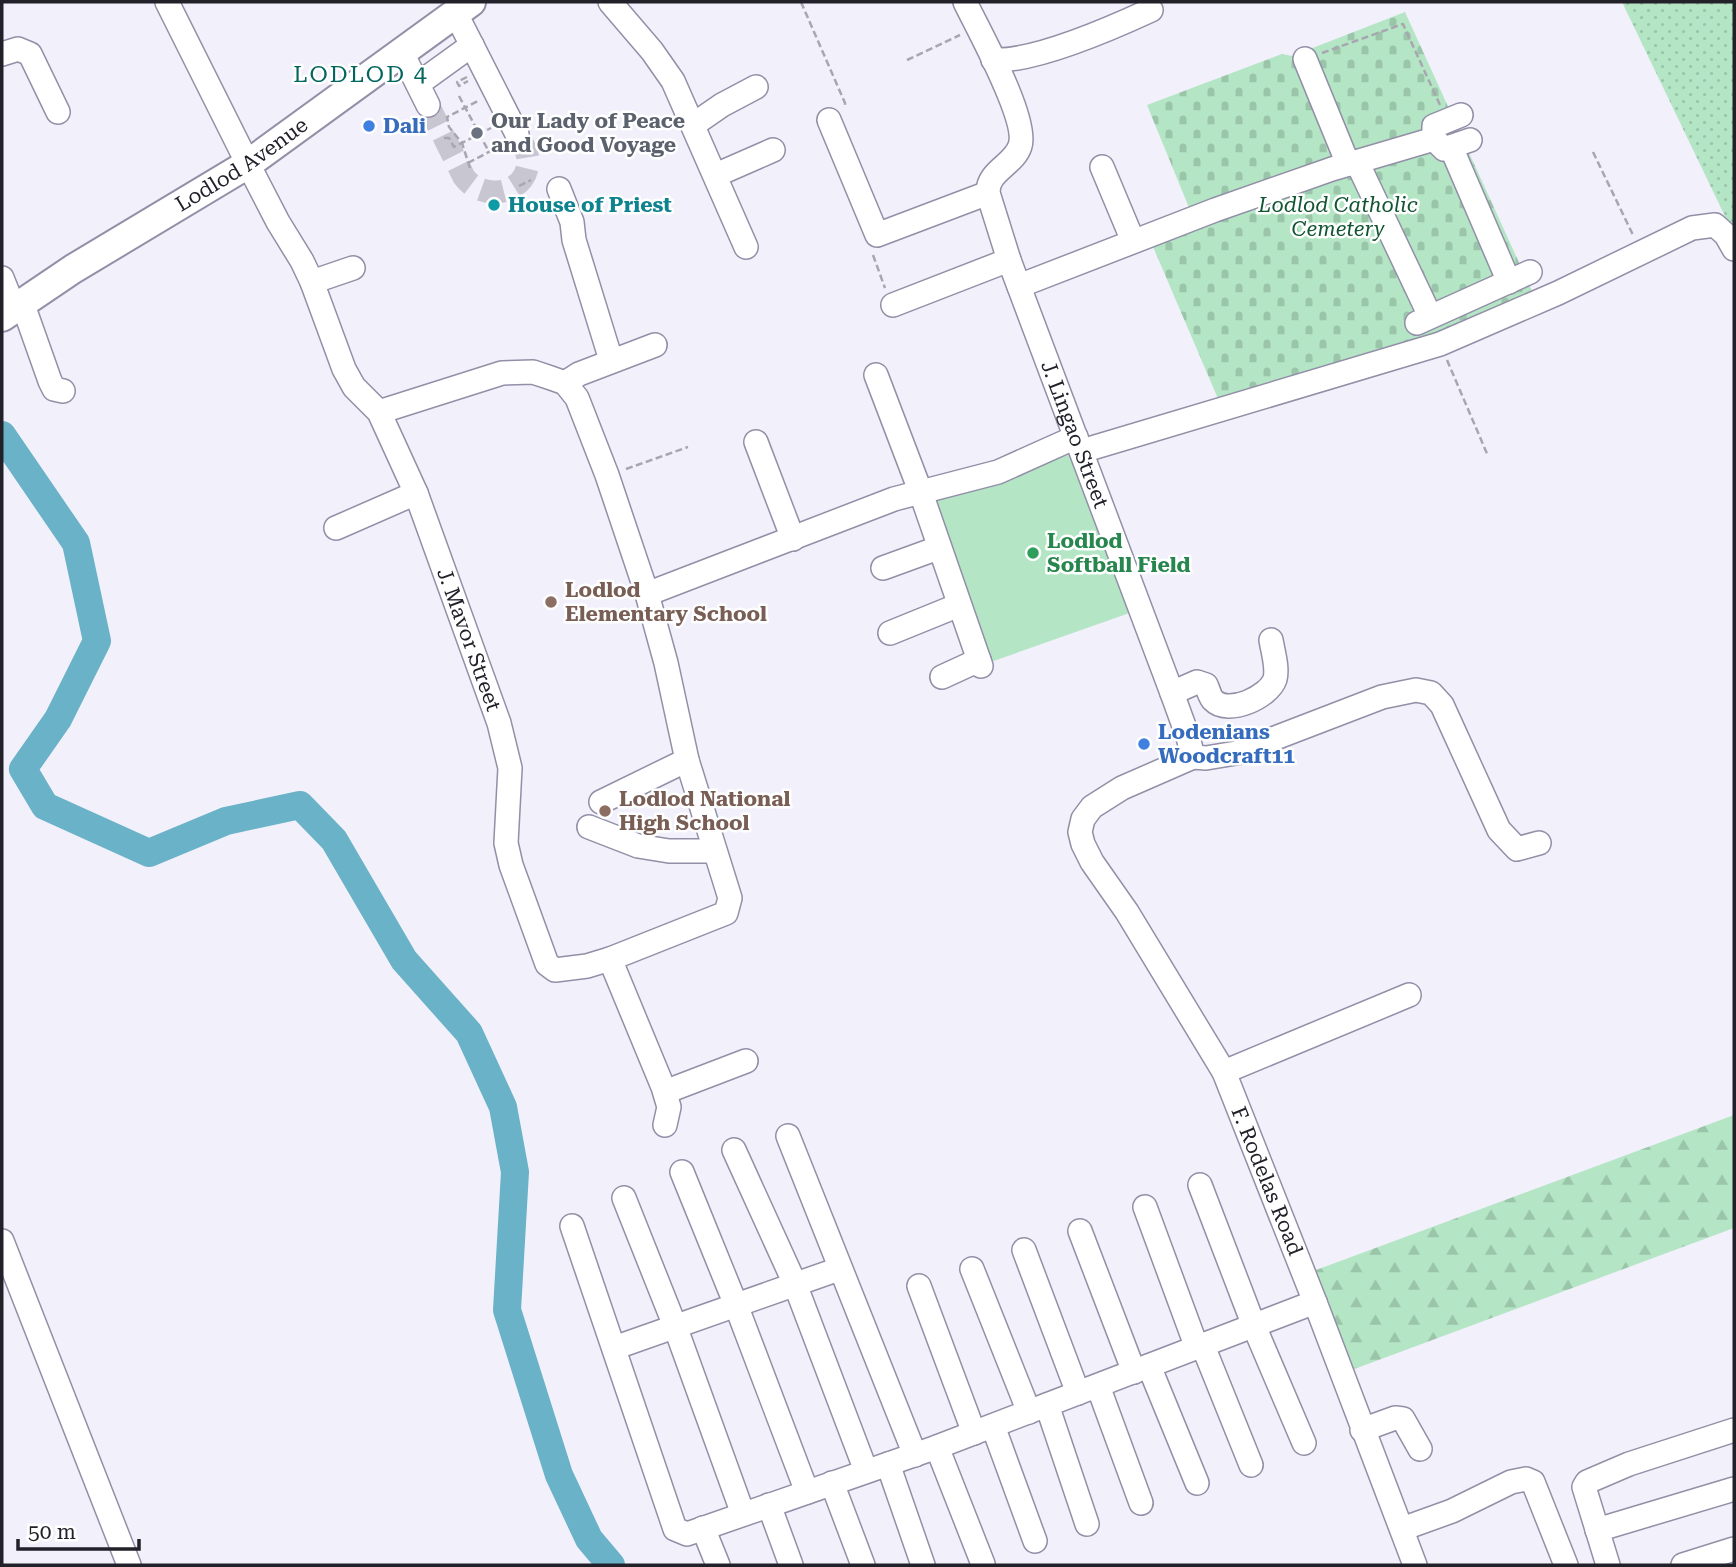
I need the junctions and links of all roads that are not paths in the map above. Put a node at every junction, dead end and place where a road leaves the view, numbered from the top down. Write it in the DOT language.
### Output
graph roads {
  1 [pos="167,2"];
  2 [pos="610,2"];
  3 [pos="965,2"];
  4 [pos="464,7"];
  5 [pos="1151,10"];
  6 [pos="472,45"];
  7 [pos="2,54"];
  8 [pos="402,54"];
  9 [pos="1305,59"];
  10 [pos="492,60"];
  11 [pos="993,60"];
  12 [pos="418,84"];
  13 [pos="756,88"];
  14 [pos="428,105"];
  15 [pos="58,112"];
  16 [pos="829,120"];
  17 [pos="693,125"];
  18 [pos="508,133"];
  19 [pos="773,150"];
  20 [pos="1353,163"];
  21 [pos="248,164"];
  22 [pos="1102,167"];
  23 [pos="716,175"];
  24 [pos="559,189"];
  25 [pos="988,193"];
  26 [pos="1133,242"];
  27 [pos="746,247"];
  28 [pos="1734,249"];
  29 [pos="1009,260"];
  30 [pos="353,268"];
  31 [pos="2,278"];
  32 [pos="313,282"];
  33 [pos="1019,286"];
  34 [pos="892,305"];
  35 [pos="13,309"];
  36 [pos="655,345"];
  37 [pos="611,360"];
  38 [pos="876,375"];
  39 [pos="565,383"];
  40 [pos="62,391"];
  41 [pos="379,412"];
  42 [pos="756,442"];
  43 [pos="1079,444"];
  44 [pos="416,493"];
  45 [pos="920,493"];
  46 [pos="336,528"];
  47 [pos="793,539"];
  48 [pos="938,548"];
  49 [pos="883,568"];
  50 [pos="647,594"];
  51 [pos="959,605"];
  52 [pos="890,633"];
  53 [pos="1271,640"];
  54 [pos="942,677"];
  55 [pos="1172,693"];
  56 [pos="1192,757"];
  57 [pos="687,760"];
  58 [pos="601,802"];
  59 [pos="589,827"];
  60 [pos="1539,844"];
  61 [pos="714,851"];
  62 [pos="610,959"];
  63 [pos="1409,995"];
  64 [pos="746,1061"];
  65 [pos="1224,1072"];
  66 [pos="665,1092"];
  67 [pos="665,1125"];
  68 [pos="788,1136"];
  69 [pos="734,1150"];
  70 [pos="682,1172"];
  71 [pos="1200,1185"];
  72 [pos="624,1198"];
  73 [pos="1144,1207"];
  74 [pos="572,1226"];
  75 [pos="1080,1231"];
  76 [pos="3,1246"];
  77 [pos="1024,1250"];
  78 [pos="839,1269"];
  79 [pos="972,1269"];
  80 [pos="795,1284"];
  81 [pos="919,1286"];
  82 [pos="1315,1303"];
  83 [pos="736,1305"];
  84 [pos="675,1326"];
  85 [pos="1255,1326"];
  86 [pos="1200,1347"];
  87 [pos="614,1348"];
  88 [pos="1141,1369"];
  89 [pos="1088,1390"];
  90 [pos="1038,1409"];
  91 [pos="984,1430"];
  92 [pos="1362,1430"];
  93 [pos="1734,1430"];
  94 [pos="1304,1443"];
  95 [pos="937,1447"];
  96 [pos="1420,1449"];
  97 [pos="915,1455"];
  98 [pos="888,1464"];
  99 [pos="1251,1465"];
  100 [pos="866,1471"];
  101 [pos="832,1483"];
  102 [pos="1197,1483"];
  103 [pos="1734,1489"];
  104 [pos="807,1492"];
  105 [pos="1141,1503"];
  106 [pos="769,1505"];
  107 [pos="743,1514"];
  108 [pos="1087,1524"];
  109 [pos="704,1528"];
  110 [pos="1402,1530"];
  111 [pos="1597,1530"];
  112 [pos="1035,1541"];
  113 [pos="1734,1549"];
  114 [pos="983,1564"];
  115 [pos="129,1565"];
  116 [pos="718,1565"];
  117 [pos="791,1565"];
  118 [pos="863,1565"];
  119 [pos="923,1565"];
  120 [pos="1415,1565"];
  121 [pos="1566,1565"];
  122 [pos="1608,1565"];
  123 [pos="1683,1565"];
  1 -- 21 [label="street, J. Mavor Street"];
  2 -- 17 [label="street"];
  3 -- 11 [label="street"];
  4 -- 6 [label="street"];
  4 -- 8 [label="main road, Lodlod Avenue"];
  4 -- 10 [label="street"];
  5 -- 11 [label="street"];
  6 -- 12 [label="street"];
  6 -- 18 [label="street"];
  7 -- 15 [label="street"];
  8 -- 12 [label="street"];
  8 -- 21 [label="main road, Lodlod Avenue"];
  9 -- 20 [label="street"];
  11 -- 25 [label="street"];
  12 -- 14 [label="street"];
  13 -- 17 [label="street"];
  16 -- 25 [label="street"];
  17 -- 23 [label="street"];
  19 -- 23 [label="street"];
  20 -- 20 [label="street"];
  20 -- 26 [label="street"];
  21 -- 32 [label="street, J. Mavor Street"];
  21 -- 35 [label="main road, Lodlod Avenue"];
  22 -- 26 [label="street"];
  23 -- 27 [label="street"];
  24 -- 37 [label="street"];
  25 -- 29 [label="street, J. Lingao Street"];
  26 -- 33 [label="street"];
  28 -- 43 [label="street"];
  29 -- 33 [label="street, J. Lingao Street"];
  29 -- 34 [label="street"];
  30 -- 32 [label="street"];
  31 -- 35 [label="street"];
  32 -- 41 [label="street, J. Mavor Street"];
  33 -- 43 [label="street, J. Lingao Street"];
  35 -- 40 [label="street"];
  36 -- 37 [label="street"];
  37 -- 39 [label="street"];
  38 -- 45 [label="street"];
  39 -- 41 [label="street"];
  39 -- 50 [label="street"];
  41 -- 44 [label="street, J. Mavor Street"];
  42 -- 47 [label="street"];
  43 -- 45 [label="street"];
  43 -- 55 [label="street, J. Lingao Street"];
  44 -- 46 [label="street"];
  44 -- 62 [label="street, J. Mavor Street"];
  45 -- 47 [label="street"];
  45 -- 48 [label="street"];
  47 -- 50 [label="street"];
  48 -- 49 [label="street"];
  48 -- 51 [label="street"];
  50 -- 57 [label="street"];
  51 -- 52 [label="street"];
  51 -- 54 [label="street"];
  53 -- 55 [label="street"];
  55 -- 56 [label="street, J. Lingao Street"];
  56 -- 60 [label="street"];
  56 -- 65 [label="street, F. Rodelas Road"];
  57 -- 58 [label="street"];
  57 -- 61 [label="street"];
  59 -- 61 [label="street"];
  61 -- 62 [label="street, J. Mavor Street"];
  62 -- 66 [label="street"];
  63 -- 65 [label="street"];
  64 -- 66 [label="street"];
  65 -- 82 [label="street, F. Rodelas Road"];
  66 -- 67 [label="street"];
  68 -- 78 [label="street"];
  69 -- 80 [label="street"];
  70 -- 83 [label="street"];
  71 -- 85 [label="street"];
  72 -- 84 [label="street"];
  73 -- 86 [label="street"];
  74 -- 87 [label="street"];
  75 -- 88 [label="street"];
  76 -- 115 [label="street"];
  77 -- 89 [label="street"];
  78 -- 80 [label="street"];
  78 -- 97 [label="street"];
  79 -- 90 [label="street"];
  80 -- 83 [label="street"];
  80 -- 100 [label="street"];
  81 -- 91 [label="street"];
  82 -- 85 [label="street"];
  82 -- 92 [label="street, F. Rodelas Road"];
  83 -- 84 [label="street"];
  83 -- 104 [label="street"];
  84 -- 87 [label="street"];
  84 -- 107 [label="street"];
  85 -- 86 [label="street"];
  85 -- 94 [label="street"];
  86 -- 88 [label="street"];
  86 -- 99 [label="street"];
  87 -- 109 [label="street"];
  88 -- 89 [label="street"];
  88 -- 102 [label="street"];
  89 -- 90 [label="street"];
  89 -- 105 [label="street"];
  90 -- 91 [label="street"];
  90 -- 108 [label="street"];
  91 -- 95 [label="street"];
  91 -- 112 [label="street"];
  92 -- 96 [label="street"];
  92 -- 110 [label="street, F. Rodelas Road"];
  93 -- 111 [label="street"];
  95 -- 97 [label="street"];
  95 -- 114 [label="street"];
  97 -- 98 [label="street"];
  98 -- 100 [label="street"];
  98 -- 119 [label="street"];
  100 -- 101 [label="street"];
  101 -- 104 [label="street"];
  101 -- 118 [label="street"];
  103 -- 111 [label="street"];
  104 -- 106 [label="street"];
  106 -- 107 [label="street"];
  106 -- 117 [label="street"];
  107 -- 109 [label="street"];
  109 -- 116 [label="street"];
  110 -- 120 [label="street, F. Rodelas Road"];
  110 -- 121 [label="street"];
  111 -- 122 [label="street"];
  113 -- 123 [label="street"];
}
